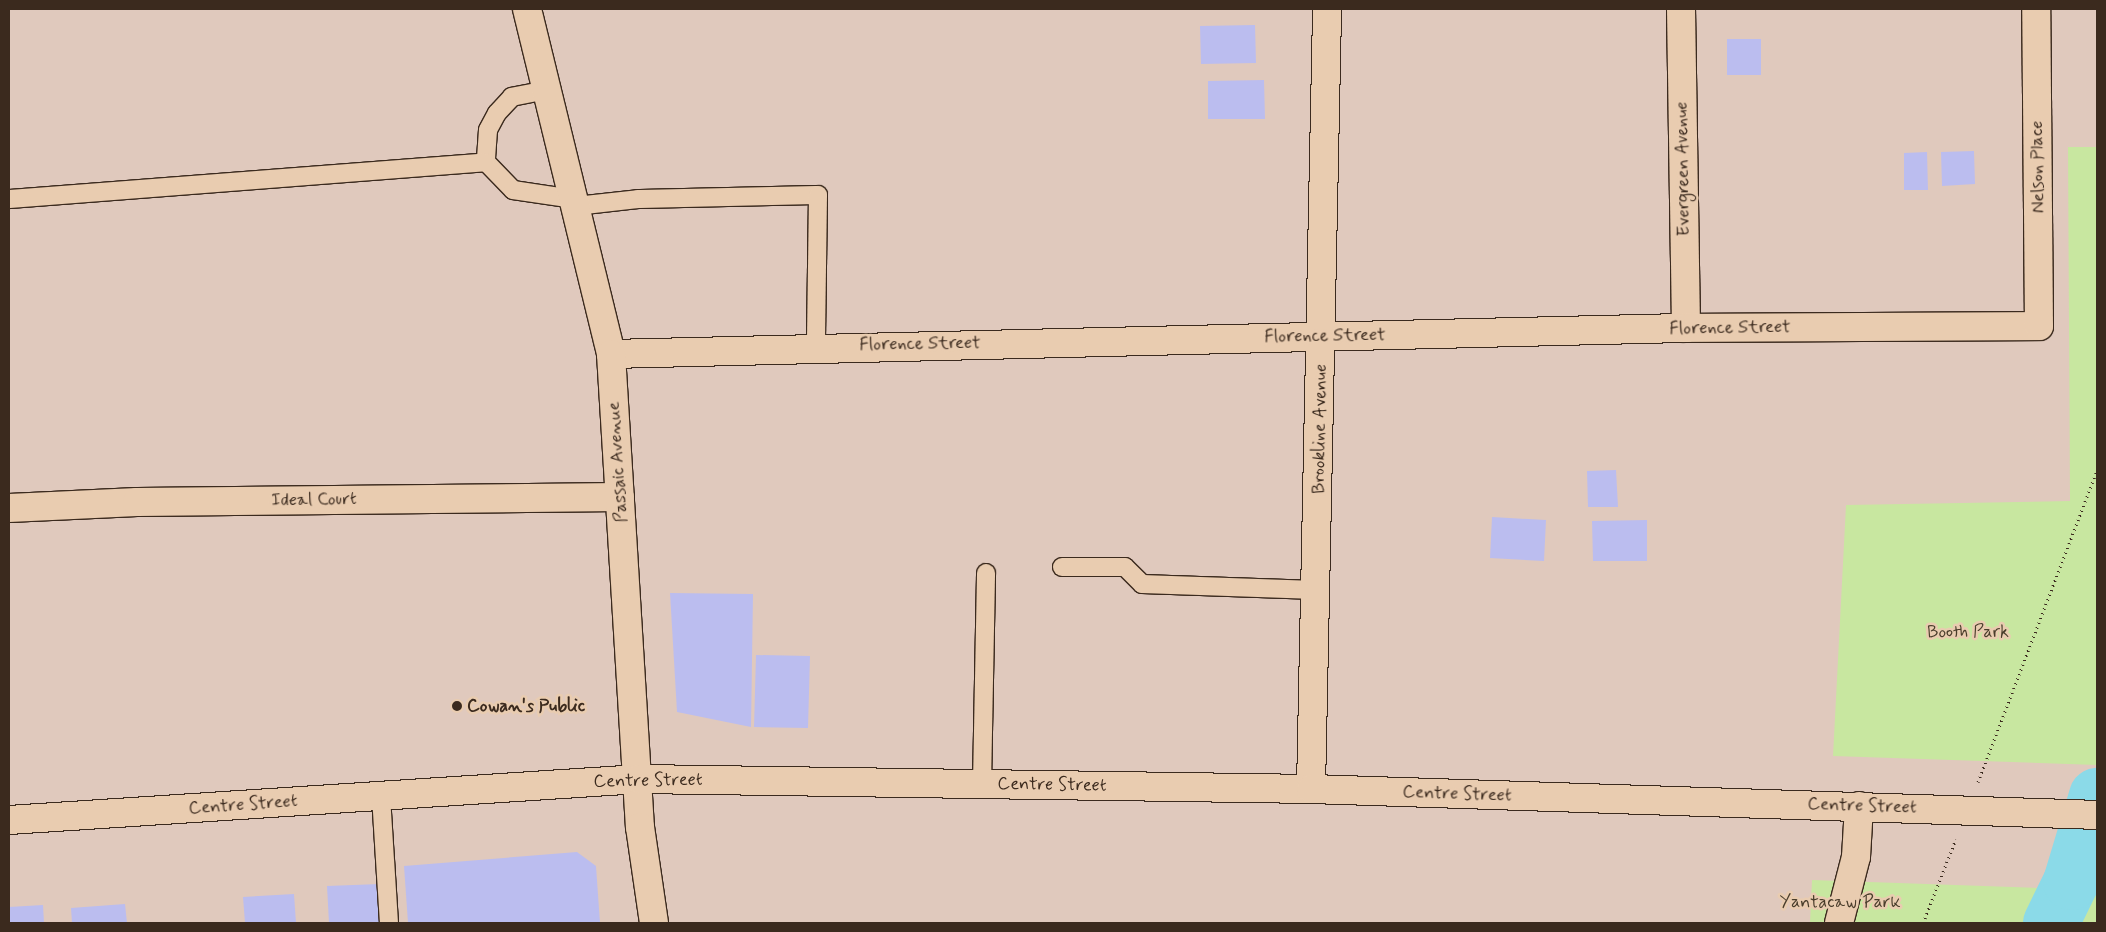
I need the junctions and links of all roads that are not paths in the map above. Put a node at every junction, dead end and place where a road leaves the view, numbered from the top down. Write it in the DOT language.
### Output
graph roads {
  1 [pos="527,9"];
  2 [pos="1326,9"];
  3 [pos="1681,9"];
  4 [pos="2036,9"];
  5 [pos="547,90"];
  6 [pos="486,162"];
  7 [pos="9,199"];
  8 [pos="575,202"];
  9 [pos="2039,326"];
  10 [pos="1686,328"];
  11 [pos="1323,336"];
  12 [pos="816,347"];
  13 [pos="611,354"];
  14 [pos="620,497"];
  15 [pos="9,508"];
  16 [pos="1062,567"];
  17 [pos="986,573"];
  18 [pos="1316,590"];
  19 [pos="639,778"];
  20 [pos="982,784"];
  21 [pos="1311,789"];
  22 [pos="381,796"];
  23 [pos="1860,806"];
  24 [pos="2097,814"];
  25 [pos="9,820"];
  26 [pos="389,923"];
  27 [pos="654,923"];
  28 [pos="1839,923"];
  1 -- 5 [label="street, Passaic Avenue"];
  2 -- 11 [label="street, Brookline Avenue"];
  3 -- 10 [label="street, Evergreen Avenue"];
  4 -- 9 [label="street, Nelson Place"];
  5 -- 6 [label="lane"];
  5 -- 8 [label="street, Passaic Avenue"];
  6 -- 7 [label="lane"];
  6 -- 8 [label="lane"];
  8 -- 12 [label="lane"];
  8 -- 13 [label="street, Passaic Avenue"];
  9 -- 10 [label="street, Florence Street"];
  10 -- 11 [label="street, Florence Street"];
  11 -- 12 [label="street, Florence Street"];
  11 -- 18 [label="street, Brookline Avenue"];
  12 -- 13 [label="street, Florence Street"];
  13 -- 14 [label="street, Passaic Avenue"];
  14 -- 15 [label="street, Ideal Court"];
  14 -- 19 [label="street, Passaic Avenue"];
  16 -- 18 [label="lane"];
  17 -- 20 [label="lane"];
  18 -- 21 [label="street, Brookline Avenue"];
  19 -- 20 [label="street, Centre Street"];
  19 -- 22 [label="street, Centre Street"];
  19 -- 27 [label="street, Passaic Avenue"];
  20 -- 21 [label="street, Centre Street"];
  21 -- 23 [label="street, Centre Street"];
  22 -- 25 [label="street, Centre Street"];
  22 -- 26 [label="lane"];
  23 -- 24 [label="street, Centre Street"];
  23 -- 28 [label="street"];
}
